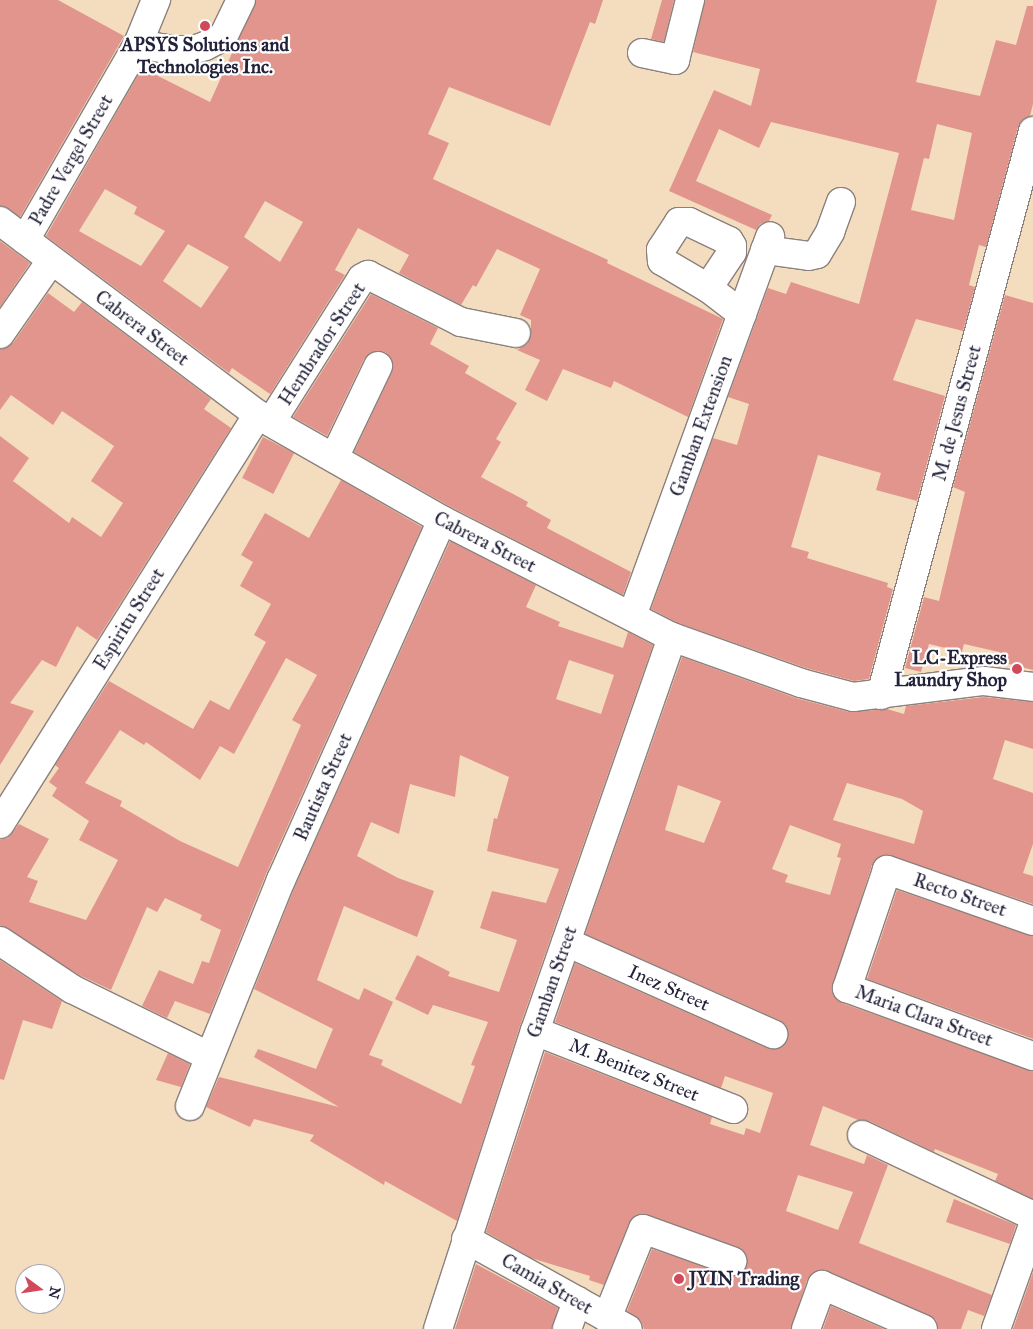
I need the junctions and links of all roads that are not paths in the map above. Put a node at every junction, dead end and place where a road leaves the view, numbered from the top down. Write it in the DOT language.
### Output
graph roads {
  1 [pos="156,0"];
  2 [pos="241,0"];
  3 [pos="690,0"];
  4 [pos="138,44"];
  5 [pos="642,53"];
  6 [pos="1033,131"];
  7 [pos="841,202"];
  8 [pos="0,221"];
  9 [pos="24,240"];
  10 [pos="51,262"];
  11 [pos="708,288"];
  12 [pos="742,314"];
  13 [pos="516,333"];
  14 [pos="0,334"];
  15 [pos="378,366"];
  16 [pos="265,418"];
  17 [pos="334,458"];
  18 [pos="442,520"];
  19 [pos="632,616"];
  20 [pos="672,637"];
  21 [pos="1031,678"];
  22 [pos="882,694"];
  23 [pos="0,824"];
  24 [pos="887,870"];
  25 [pos="1033,921"];
  26 [pos="0,941"];
  27 [pos="566,942"];
  28 [pos="535,1031"];
  29 [pos="773,1034"];
  30 [pos="209,1056"];
  31 [pos="1033,1056"];
  32 [pos="190,1106"];
  33 [pos="733,1108"];
  34 [pos="862,1135"];
  35 [pos="1033,1216"];
  36 [pos="1033,1225"];
  37 [pos="466,1238"];
  38 [pos="732,1261"];
  39 [pos="577,1301"];
  40 [pos="617,1323"];
  41 [pos="438,1329"];
  42 [pos="567,1329"];
  43 [pos="806,1329"];
  44 [pos="923,1329"];
  45 [pos="996,1329"];
  1 -- 4 [label="street, Padre Vergel Street"];
  2 -- 4 [label="street"];
  3 -- 5 [label="street"];
  4 -- 9 [label="street, Padre Vergel Street"];
  6 -- 22 [label="street, M. de Jesus Street"];
  7 -- 12 [label="street, Gamban Extension"];
  8 -- 9 [label="street, Cabrera Street"];
  9 -- 10 [label="street, Cabrera Street"];
  10 -- 14 [label="street"];
  10 -- 16 [label="street, Cabrera Street"];
  11 -- 12 [label="street"];
  12 -- 19 [label="street, Gamban Extension"];
  13 -- 16 [label="street, Hembrador Street"];
  15 -- 17 [label="street"];
  16 -- 17 [label="street, Cabrera Street"];
  16 -- 23 [label="street, Espiritu Street"];
  17 -- 18 [label="street, Cabrera Street"];
  18 -- 19 [label="street, Cabrera Street"];
  18 -- 30 [label="street, Bautista Street"];
  19 -- 20 [label="street, Cabrera Street"];
  20 -- 22 [label="street, Cabrera Street"];
  20 -- 27 [label="street, Gamban Street"];
  21 -- 22 [label="street, Cabrera Street"];
  24 -- 25 [label="street, Recto Street"];
  24 -- 31 [label="street, Maria Clara Street"];
  26 -- 30 [label="street"];
  27 -- 28 [label="street, Gamban Street"];
  27 -- 29 [label="street, Inez Street"];
  28 -- 33 [label="street, M. Benitez Street"];
  28 -- 37 [label="street, Gamban Street"];
  30 -- 32 [label="street, Bautista Street"];
  34 -- 35 [label="street"];
  36 -- 45 [label="street"];
  37 -- 39 [label="street, Camia Street"];
  37 -- 41 [label="street, Gamban Street"];
  38 -- 40 [label="street"];
  39 -- 40 [label="street, Camia Street"];
  39 -- 42 [label="street"];
  43 -- 44 [label="street"];
}
